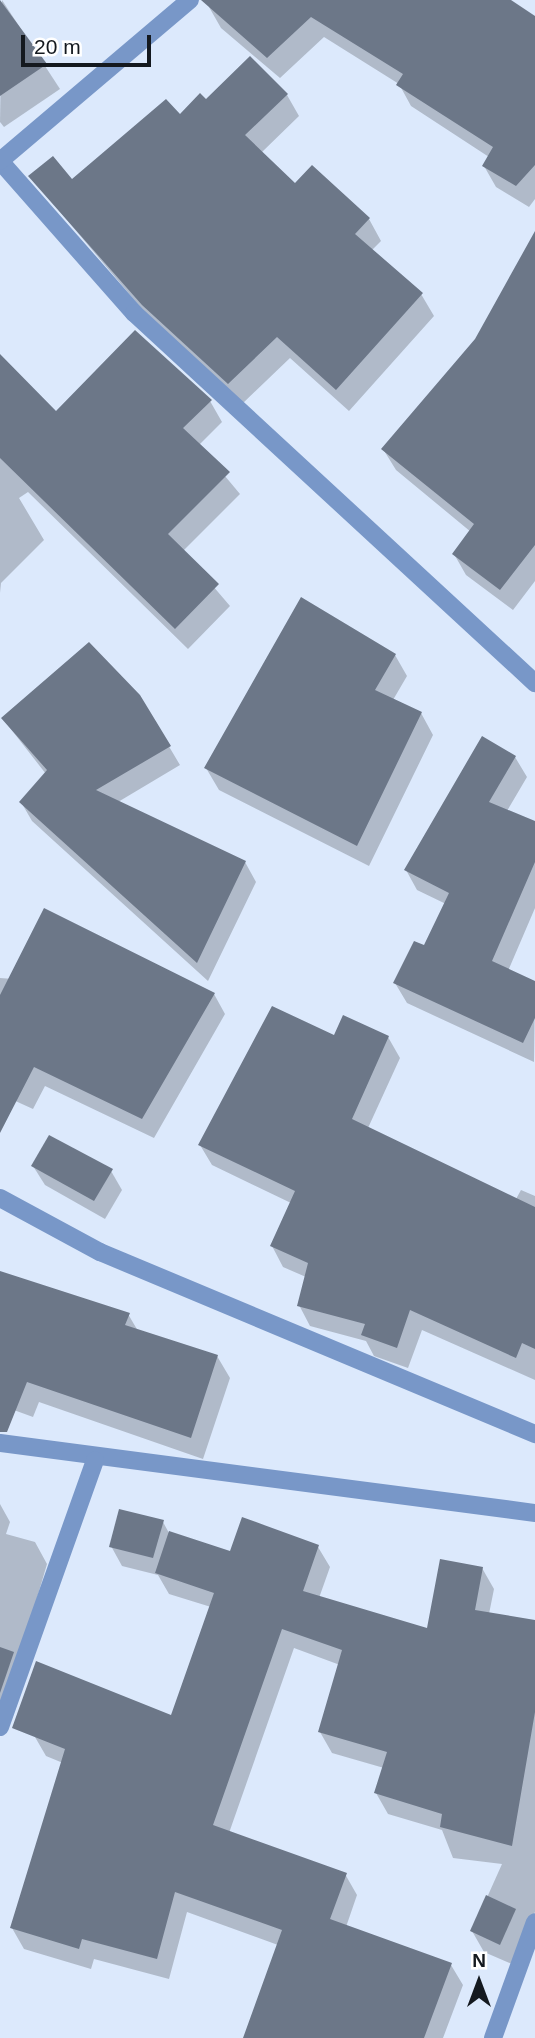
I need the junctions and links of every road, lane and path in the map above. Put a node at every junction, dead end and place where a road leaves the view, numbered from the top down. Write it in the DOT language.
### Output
graph roads {
  1 [pos="190,0"];
  2 [pos="0,161"];
  3 [pos="535,683"];
  4 [pos="0,1199"];
  5 [pos="535,1434"];
  6 [pos="0,1443"];
  7 [pos="95,1460"];
  8 [pos="535,1513"];
  9 [pos="0,1727"];
  10 [pos="535,1922"];
  11 [pos="493,2038"];
  1 -- 2 [label="street"];
  2 -- 3 [label="street"];
  4 -- 5 [label="street"];
  6 -- 7 [label="street"];
  7 -- 8 [label="street"];
  7 -- 9 [label="street"];
  10 -- 11 [label="street"];
}
